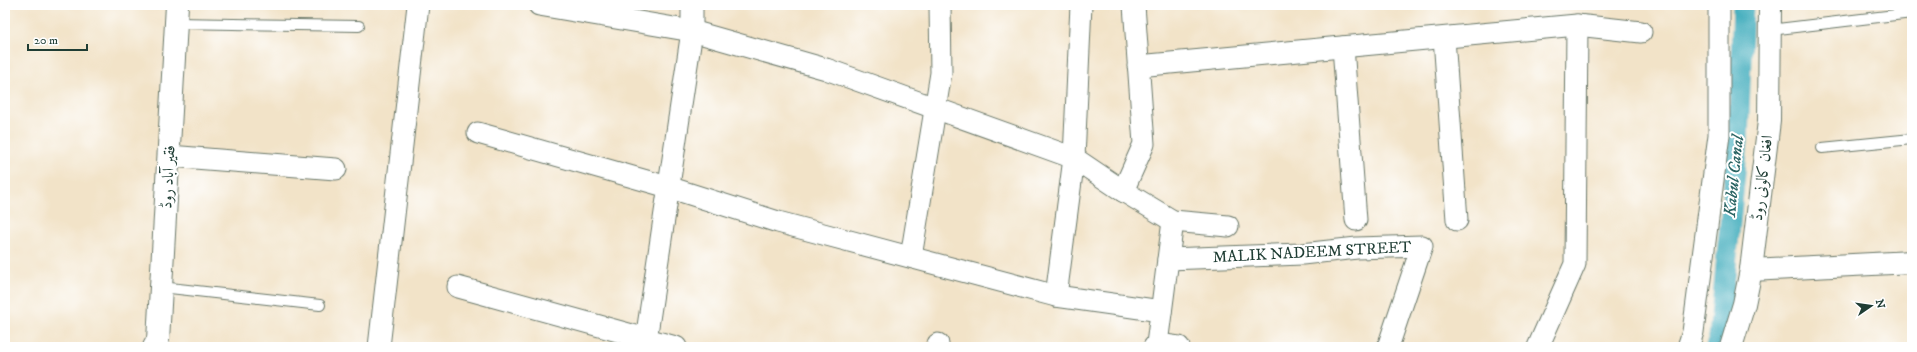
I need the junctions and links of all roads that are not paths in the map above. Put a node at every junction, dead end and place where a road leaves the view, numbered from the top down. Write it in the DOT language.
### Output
graph roads {
  1 [pos="418,5"];
  2 [pos="692,5"];
  3 [pos="940,5"];
  4 [pos="1081,5"];
  5 [pos="1134,5"];
  6 [pos="1720,5"];
  7 [pos="1770,5"];
  8 [pos="550,6"];
  9 [pos="1912,13"];
  10 [pos="177,14"];
  11 [pos="359,26"];
  12 [pos="1577,26"];
  13 [pos="1770,30"];
  14 [pos="692,31"];
  15 [pos="1641,32"];
  16 [pos="1444,38"];
  17 [pos="1343,47"];
  18 [pos="1138,66"];
  19 [pos="935,108"];
  20 [pos="478,134"];
  21 [pos="1912,139"];
  22 [pos="1822,148"];
  23 [pos="169,156"];
  24 [pos="1074,158"];
  25 [pos="336,169"];
  26 [pos="668,187"];
  27 [pos="1123,192"];
  28 [pos="1356,220"];
  29 [pos="1457,220"];
  30 [pos="1173,221"];
  31 [pos="1228,226"];
  32 [pos="912,257"];
  33 [pos="1168,259"];
  34 [pos="1912,262"];
  35 [pos="1751,270"];
  36 [pos="161,287"];
  37 [pos="458,287"];
  38 [pos="1056,296"];
  39 [pos="320,305"];
  40 [pos="1161,311"];
  41 [pos="645,343"];
  42 [pos="1155,345"];
  43 [pos="154,347"];
  44 [pos="379,347"];
  45 [pos="676,347"];
  46 [pos="1179,347"];
  47 [pos="1388,347"];
  48 [pos="1538,347"];
  49 [pos="1688,347"];
  50 [pos="1731,347"];
  1 -- 44 [label="street"];
  2 -- 14 [label="street"];
  3 -- 19 [label="street"];
  4 -- 24 [label="street"];
  5 -- 18 [label="street"];
  6 -- 49 [label="street"];
  7 -- 13 [label="street, افغان کالونی روڈ"];
  8 -- 14 [label="street"];
  9 -- 13 [label="lane"];
  10 -- 11 [label="lane"];
  10 -- 23 [label="street, فقیر آباد روڈ"];
  12 -- 15 [label="street"];
  12 -- 16 [label="street"];
  12 -- 48 [label="street"];
  13 -- 35 [label="street, افغان کالونی روڈ"];
  14 -- 19 [label="street"];
  14 -- 26 [label="street"];
  16 -- 17 [label="street"];
  16 -- 29 [label="street"];
  17 -- 18 [label="street"];
  17 -- 28 [label="street"];
  18 -- 27 [label="street"];
  19 -- 24 [label="street"];
  19 -- 32 [label="street"];
  20 -- 26 [label="street"];
  21 -- 22 [label="lane"];
  23 -- 25 [label="street"];
  23 -- 36 [label="street, فقیر آباد روڈ"];
  24 -- 27 [label="street"];
  24 -- 38 [label="street"];
  26 -- 32 [label="street"];
  26 -- 41 [label="street"];
  27 -- 30 [label="street"];
  30 -- 31 [label="street"];
  30 -- 33 [label="street"];
  32 -- 38 [label="street"];
  33 -- 40 [label="street"];
  33 -- 47 [label="street, MALIK NADEEM STREET"];
  34 -- 35 [label="street"];
  35 -- 50 [label="street, افغان کالونی روڈ"];
  36 -- 39 [label="lane"];
  36 -- 43 [label="street, فقیر آباد روڈ"];
  37 -- 41 [label="street"];
  38 -- 40 [label="street"];
  40 -- 42 [label="street"];
  41 -- 45 [label="street"];
  42 -- 46 [label="street"];
}
